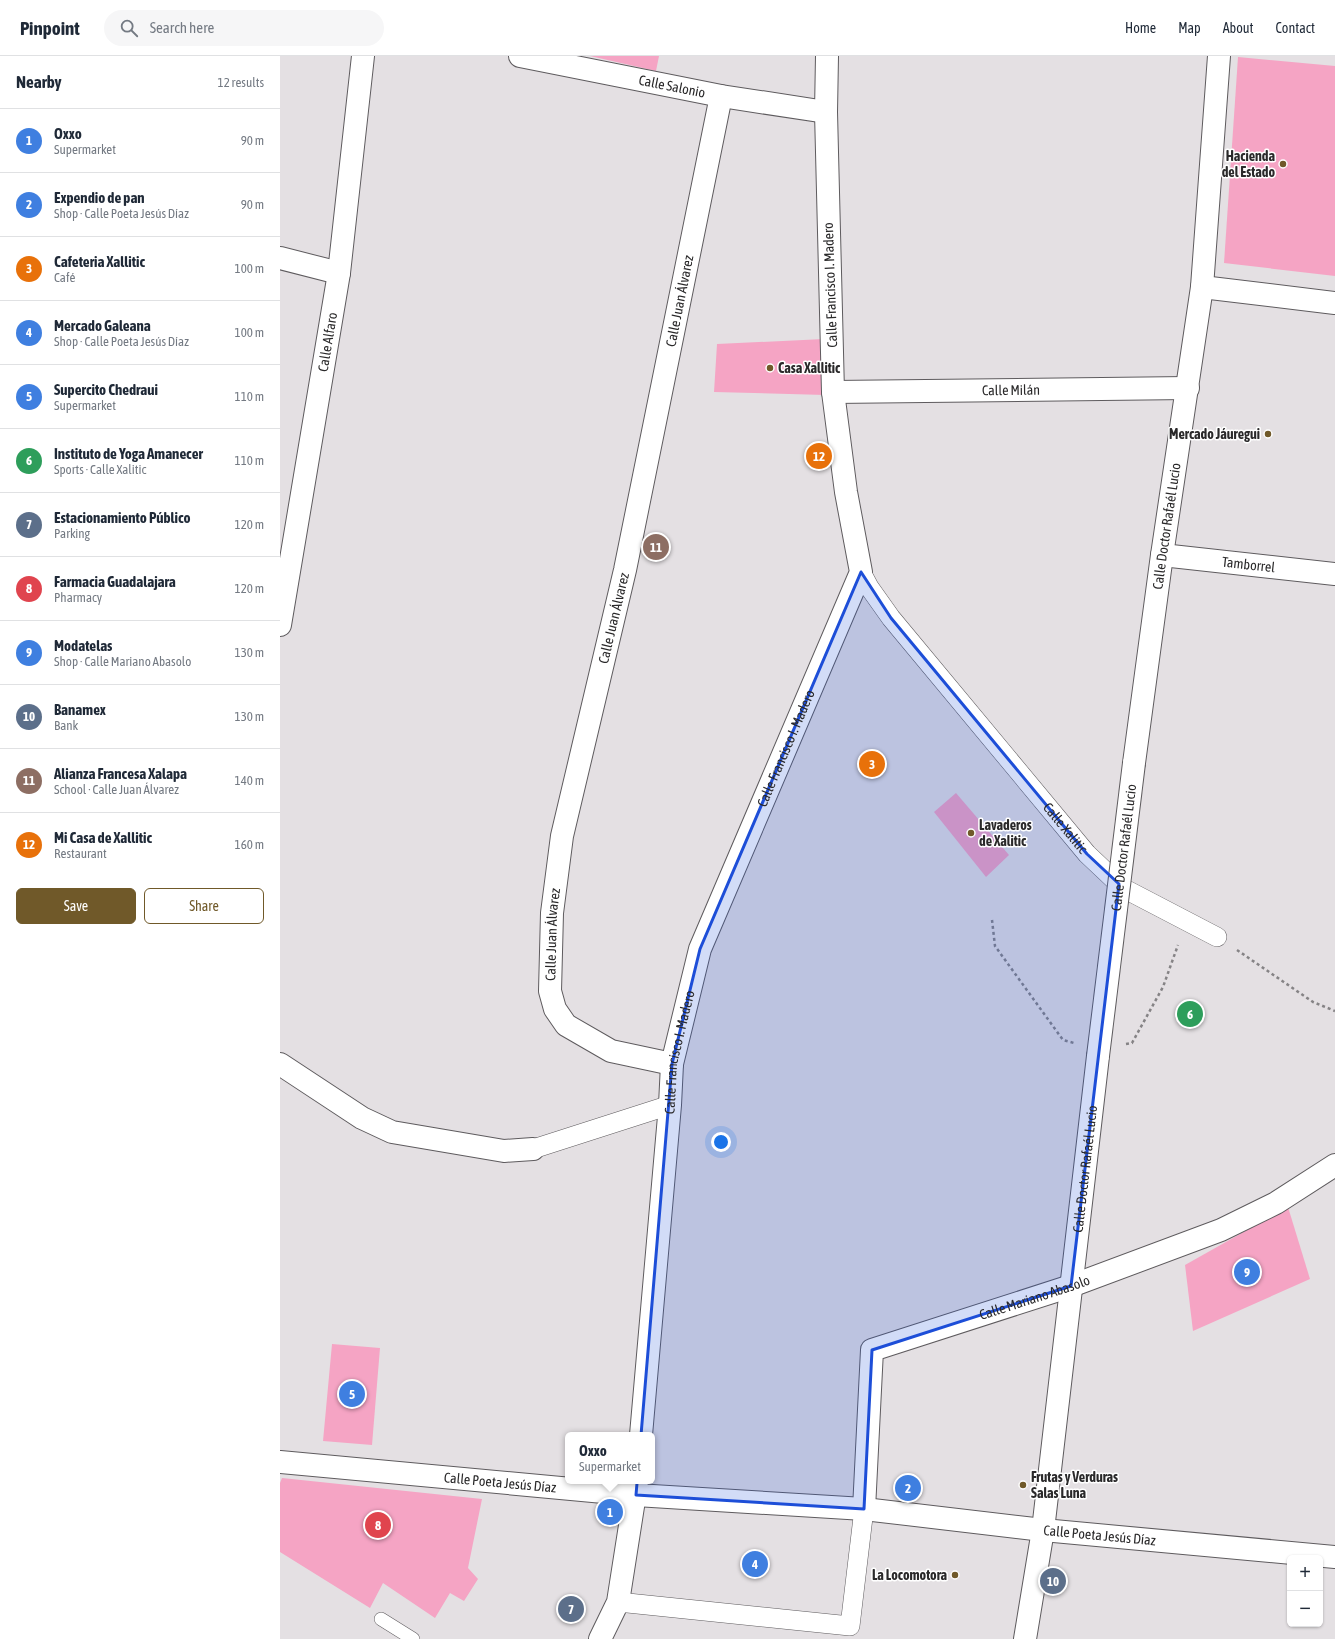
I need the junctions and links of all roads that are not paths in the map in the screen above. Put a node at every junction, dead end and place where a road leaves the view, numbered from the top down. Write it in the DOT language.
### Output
graph roads {
  1 [pos="363,56"];
  2 [pos="520,56"];
  3 [pos="827,56"];
  4 [pos="1219,56"];
  5 [pos="721,96"];
  6 [pos="826,112"];
  7 [pos="280,258"];
  8 [pos="339,273"];
  9 [pos="1202,287"];
  10 [pos="1335,303"];
  11 [pos="1188,388"];
  12 [pos="833,392"];
  13 [pos="1162,555"];
  14 [pos="861,572"];
  15 [pos="1335,574"];
  16 [pos="280,625"];
  17 [pos="1217,937"];
  18 [pos="280,1064"];
  19 [pos="672,1064"];
  20 [pos="670,1105"];
  21 [pos="533,1149"];
  22 [pos="1335,1165"];
  23 [pos="1071,1286"];
  24 [pos="641,1432"];
  25 [pos="280,1462"];
  26 [pos="565,1483"];
  27 [pos="582,1484"];
  28 [pos="637,1488"];
  29 [pos="864,1509"];
  30 [pos="1043,1530"];
  31 [pos="1335,1557"];
  32 [pos="618,1602"];
  33 [pos="381,1619"];
  34 [pos="413,1639"];
  35 [pos="600,1639"];
  36 [pos="1025,1639"];
  1 -- 8 [label="street, Calle Alfaro"];
  2 -- 5 [label="street, Calle Salonio"];
  3 -- 6 [label="street, Calle Francisco I. Madero"];
  4 -- 9 [label="street, Calle Doctor Rafaél Lucio"];
  5 -- 6 [label="street, Calle Salonio"];
  5 -- 19 [label="street, Calle Juan Álvarez"];
  6 -- 12 [label="street, Calle Francisco I. Madero"];
  7 -- 8 [label="street"];
  8 -- 16 [label="street, Calle Alfaro"];
  9 -- 10 [label="street"];
  9 -- 11 [label="street, Calle Doctor Rafaél Lucio"];
  11 -- 12 [label="street, Calle Milán"];
  11 -- 13 [label="street, Calle Doctor Rafaél Lucio"];
  12 -- 14 [label="street, Calle Francisco I. Madero"];
  13 -- 15 [label="street, Tamborrel"];
  13 -- 23 [label="street, Calle Doctor Rafaél Lucio, bridge"];
  14 -- 17 [label="street, Calle Xalitic"];
  14 -- 19 [label="street, Calle Francisco I. Madero"];
  18 -- 21 [label="street"];
  19 -- 20 [label="street, Calle Francisco I. Madero"];
  20 -- 21 [label="street"];
  20 -- 24 [label="street, Calle Francisco I. Madero"];
  22 -- 23 [label="street, Calle Mariano Abasolo"];
  23 -- 29 [label="street, Calle Mariano Abasolo"];
  23 -- 30 [label="street, Calle Doctor Rafaél Lucio"];
  25 -- 26 [label="street, Calle Poeta Jesús Díaz"];
  27 -- 28 [label="street, Calle Poeta Jesús Díaz"];
  28 -- 29 [label="street, Calle Poeta Jesús Díaz"];
  28 -- 32 [label="street"];
  29 -- 30 [label="street, Calle Poeta Jesús Díaz"];
  29 -- 32 [label="street"];
  30 -- 31 [label="street, Calle Poeta Jesús Díaz"];
  30 -- 36 [label="street, Calle Doctor Rafaél Lucio"];
  32 -- 35 [label="street"];
  33 -- 34 [label="lane"];
}
